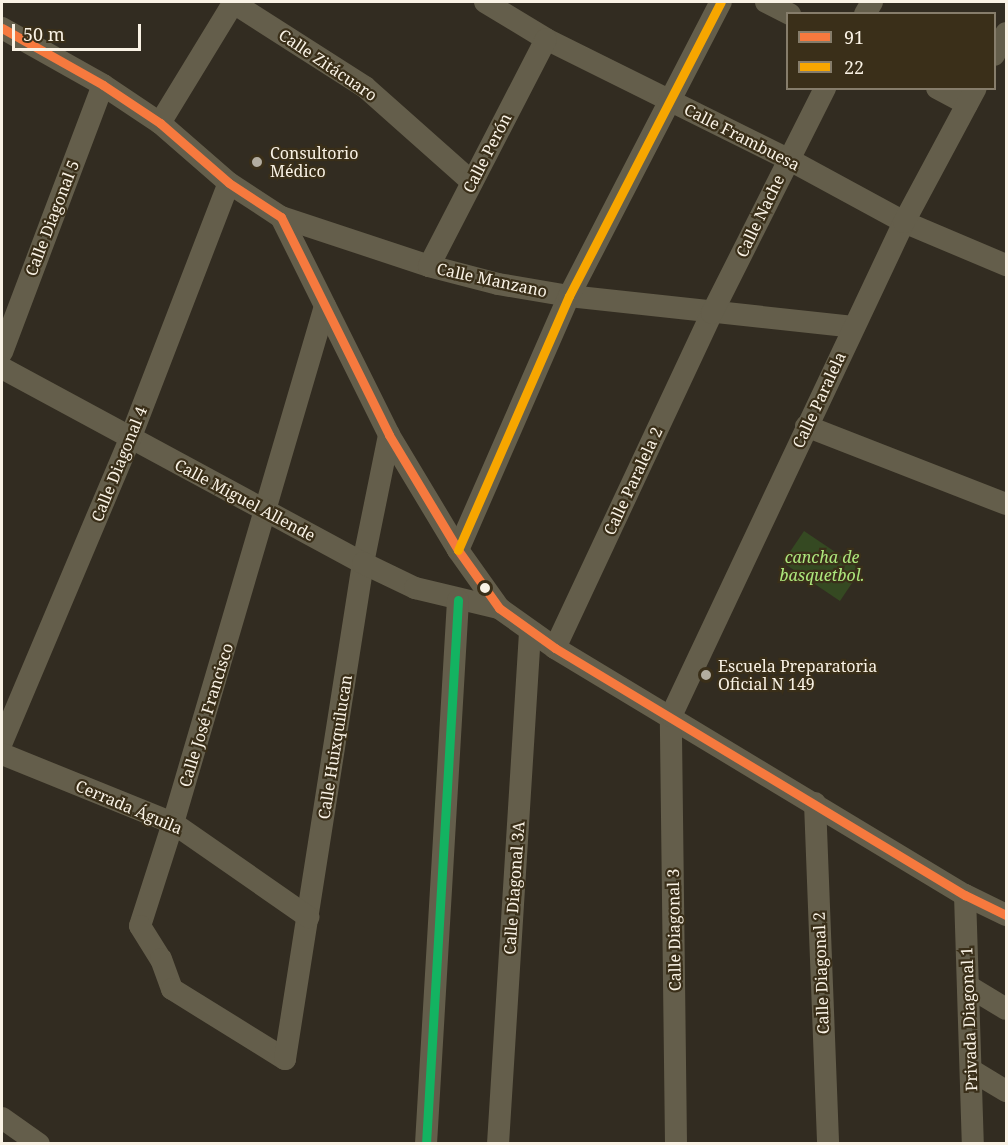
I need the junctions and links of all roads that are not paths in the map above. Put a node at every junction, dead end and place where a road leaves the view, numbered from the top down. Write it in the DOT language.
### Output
graph roads {
  1 [pos="234,2"];
  2 [pos="485,2"];
  3 [pos="721,2"];
  4 [pos="766,2"];
  5 [pos="786,12"];
  6 [pos="3,32"];
  7 [pos="1006,33"];
  8 [pos="546,39"];
  9 [pos="996,51"];
  10 [pos="103,85"];
  11 [pos="824,90"];
  12 [pos="946,90"];
  13 [pos="972,96"];
  14 [pos="670,100"];
  15 [pos="160,123"];
  16 [pos="788,159"];
  17 [pos="472,182"];
  18 [pos="229,183"];
  19 [pos="281,218"];
  20 [pos="904,222"];
  21 [pos="1006,265"];
  22 [pos="429,266"];
  23 [pos="569,296"];
  24 [pos="325,306"];
  25 [pos="712,313"];
  26 [pos="853,327"];
  27 [pos="2,352"];
  28 [pos="2,368"];
  29 [pos="806,426"];
  30 [pos="389,435"];
  31 [pos="130,439"];
  32 [pos="1006,504"];
  33 [pos="267,512"];
  34 [pos="458,550"];
  35 [pos="363,563"];
  36 [pos="458,600"];
  37 [pos="499,608"];
  38 [pos="530,633"];
  39 [pos="555,648"];
  40 [pos="671,717"];
  41 [pos="2,742"];
  42 [pos="2,754"];
  43 [pos="815,803"];
  44 [pos="174,823"];
  45 [pos="965,895"];
  46 [pos="1006,915"];
  47 [pos="309,916"];
  48 [pos="968,986"];
  49 [pos="1006,1009"];
  50 [pos="285,1059"];
  51 [pos="971,1070"];
  52 [pos="1006,1091"];
  53 [pos="2,1118"];
  54 [pos="39,1143"];
  55 [pos="426,1143"];
  56 [pos="498,1143"];
  57 [pos="676,1143"];
  58 [pos="828,1143"];
  59 [pos="973,1143"];
  1 -- 15 [label="street"];
  1 -- 17 [label="street, Calle Zitácuaro"];
  2 -- 8 [label="street, Calle Frambuesa"];
  3 -- 14 [label="street"];
  4 -- 5 [label="street"];
  6 -- 10 [label="street"];
  7 -- 9 [label="street"];
  8 -- 14 [label="street, Calle Frambuesa"];
  8 -- 17 [label="street, Calle Perón"];
  10 -- 15 [label="street"];
  10 -- 27 [label="street, Calle Diagonal 5"];
  11 -- 16 [label="street, Calle Nache"];
  12 -- 13 [label="street"];
  13 -- 20 [label="street, Calle Paralela"];
  14 -- 16 [label="street, Calle Frambuesa"];
  14 -- 23 [label="street"];
  15 -- 18 [label="street"];
  16 -- 20 [label="street, Calle Frambuesa"];
  16 -- 25 [label="street, Calle Nache"];
  17 -- 22 [label="street, Calle Perón"];
  18 -- 19 [label="street"];
  18 -- 31 [label="street, Calle Diagonal 4"];
  19 -- 22 [label="street, Calle Manzano"];
  19 -- 24 [label="street"];
  20 -- 21 [label="street, Calle Frambuesa"];
  20 -- 26 [label="street, Calle Paralela"];
  22 -- 23 [label="street, Calle Manzano"];
  23 -- 25 [label="street, Calle Manzano"];
  23 -- 34 [label="street"];
  24 -- 30 [label="street"];
  24 -- 33 [label="street, Calle José Francisco"];
  25 -- 26 [label="street, Calle Manzano"];
  25 -- 39 [label="street, Calle Paralela 2"];
  26 -- 29 [label="street, Calle Paralela"];
  28 -- 31 [label="street, Calle Miguel Allende"];
  29 -- 32 [label="street"];
  29 -- 40 [label="street, Calle Paralela"];
  30 -- 34 [label="street"];
  30 -- 35 [label="street, Calle Huixquilucan"];
  31 -- 33 [label="street, Calle Miguel Allende"];
  31 -- 41 [label="street, Calle Diagonal 4"];
  33 -- 35 [label="street, Calle Miguel Allende"];
  33 -- 44 [label="street, Calle José Francisco"];
  34 -- 37 [label="street"];
  35 -- 36 [label="street, Calle Miguel Allende"];
  35 -- 47 [label="street, Calle Huixquilucan"];
  36 -- 37 [label="street, Calle Miguel Allende"];
  36 -- 55 [label="street"];
  37 -- 38 [label="street"];
  38 -- 39 [label="street"];
  38 -- 56 [label="street, Calle Diagonal 3A"];
  39 -- 40 [label="street"];
  40 -- 43 [label="street"];
  40 -- 57 [label="street, Calle Diagonal 3"];
  42 -- 44 [label="street, Cerrada Águila"];
  43 -- 45 [label="street"];
  43 -- 58 [label="street, Calle Diagonal 2"];
  44 -- 47 [label="street, Cerrada Águila"];
  44 -- 50 [label="street, Calle José Francisco"];
  45 -- 46 [label="street"];
  45 -- 48 [label="street, Privada Diagonal 1"];
  47 -- 50 [label="street, Calle Huixquilucan"];
  48 -- 49 [label="street"];
  48 -- 51 [label="street, Privada Diagonal 1"];
  51 -- 52 [label="street"];
  51 -- 59 [label="street, Privada Diagonal 1"];
  53 -- 54 [label="street"];
}
